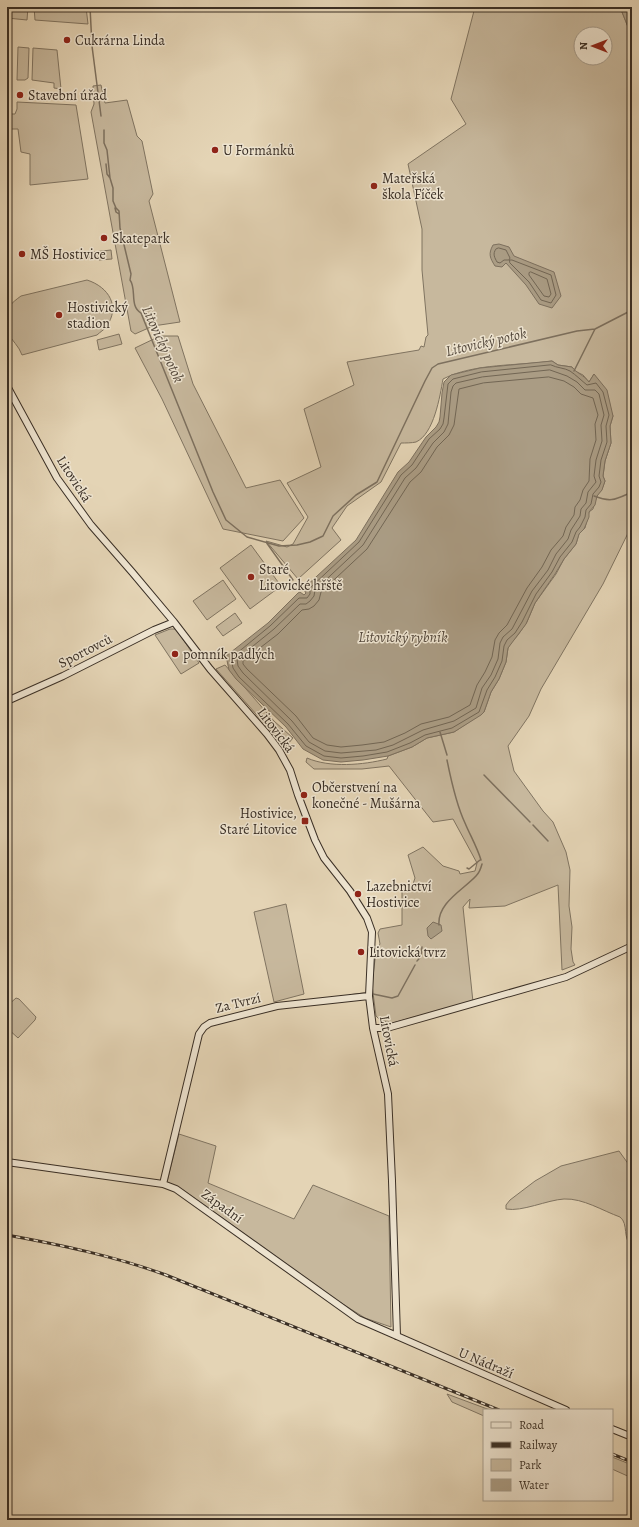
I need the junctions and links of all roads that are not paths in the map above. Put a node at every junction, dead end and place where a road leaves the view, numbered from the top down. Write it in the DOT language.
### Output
graph roads {
  1 [pos="7,386"];
  2 [pos="174,622"];
  3 [pos="7,701"];
  4 [pos="632,946"];
  5 [pos="369,996"];
  6 [pos="373,1028"];
  7 [pos="7,1162"];
  8 [pos="163,1184"];
  9 [pos="396,1336"];
  10 [pos="564,1409"];
  11 [pos="613,1429"];
  12 [pos="632,1437"];
  1 -- 2 [label="street, Litovická"];
  2 -- 3 [label="street, Sportovců"];
  2 -- 5 [label="street, Litovická"];
  4 -- 6 [label="street"];
  5 -- 6 [label="street, Litovická"];
  5 -- 8 [label="street, Za Tvrzí"];
  6 -- 9 [label="street, Litovická"];
  7 -- 8 [label="street, Západní"];
  8 -- 9 [label="street, Západní"];
  9 -- 10 [label="street, U Nádraží"];
  11 -- 12 [label="street"];
}
